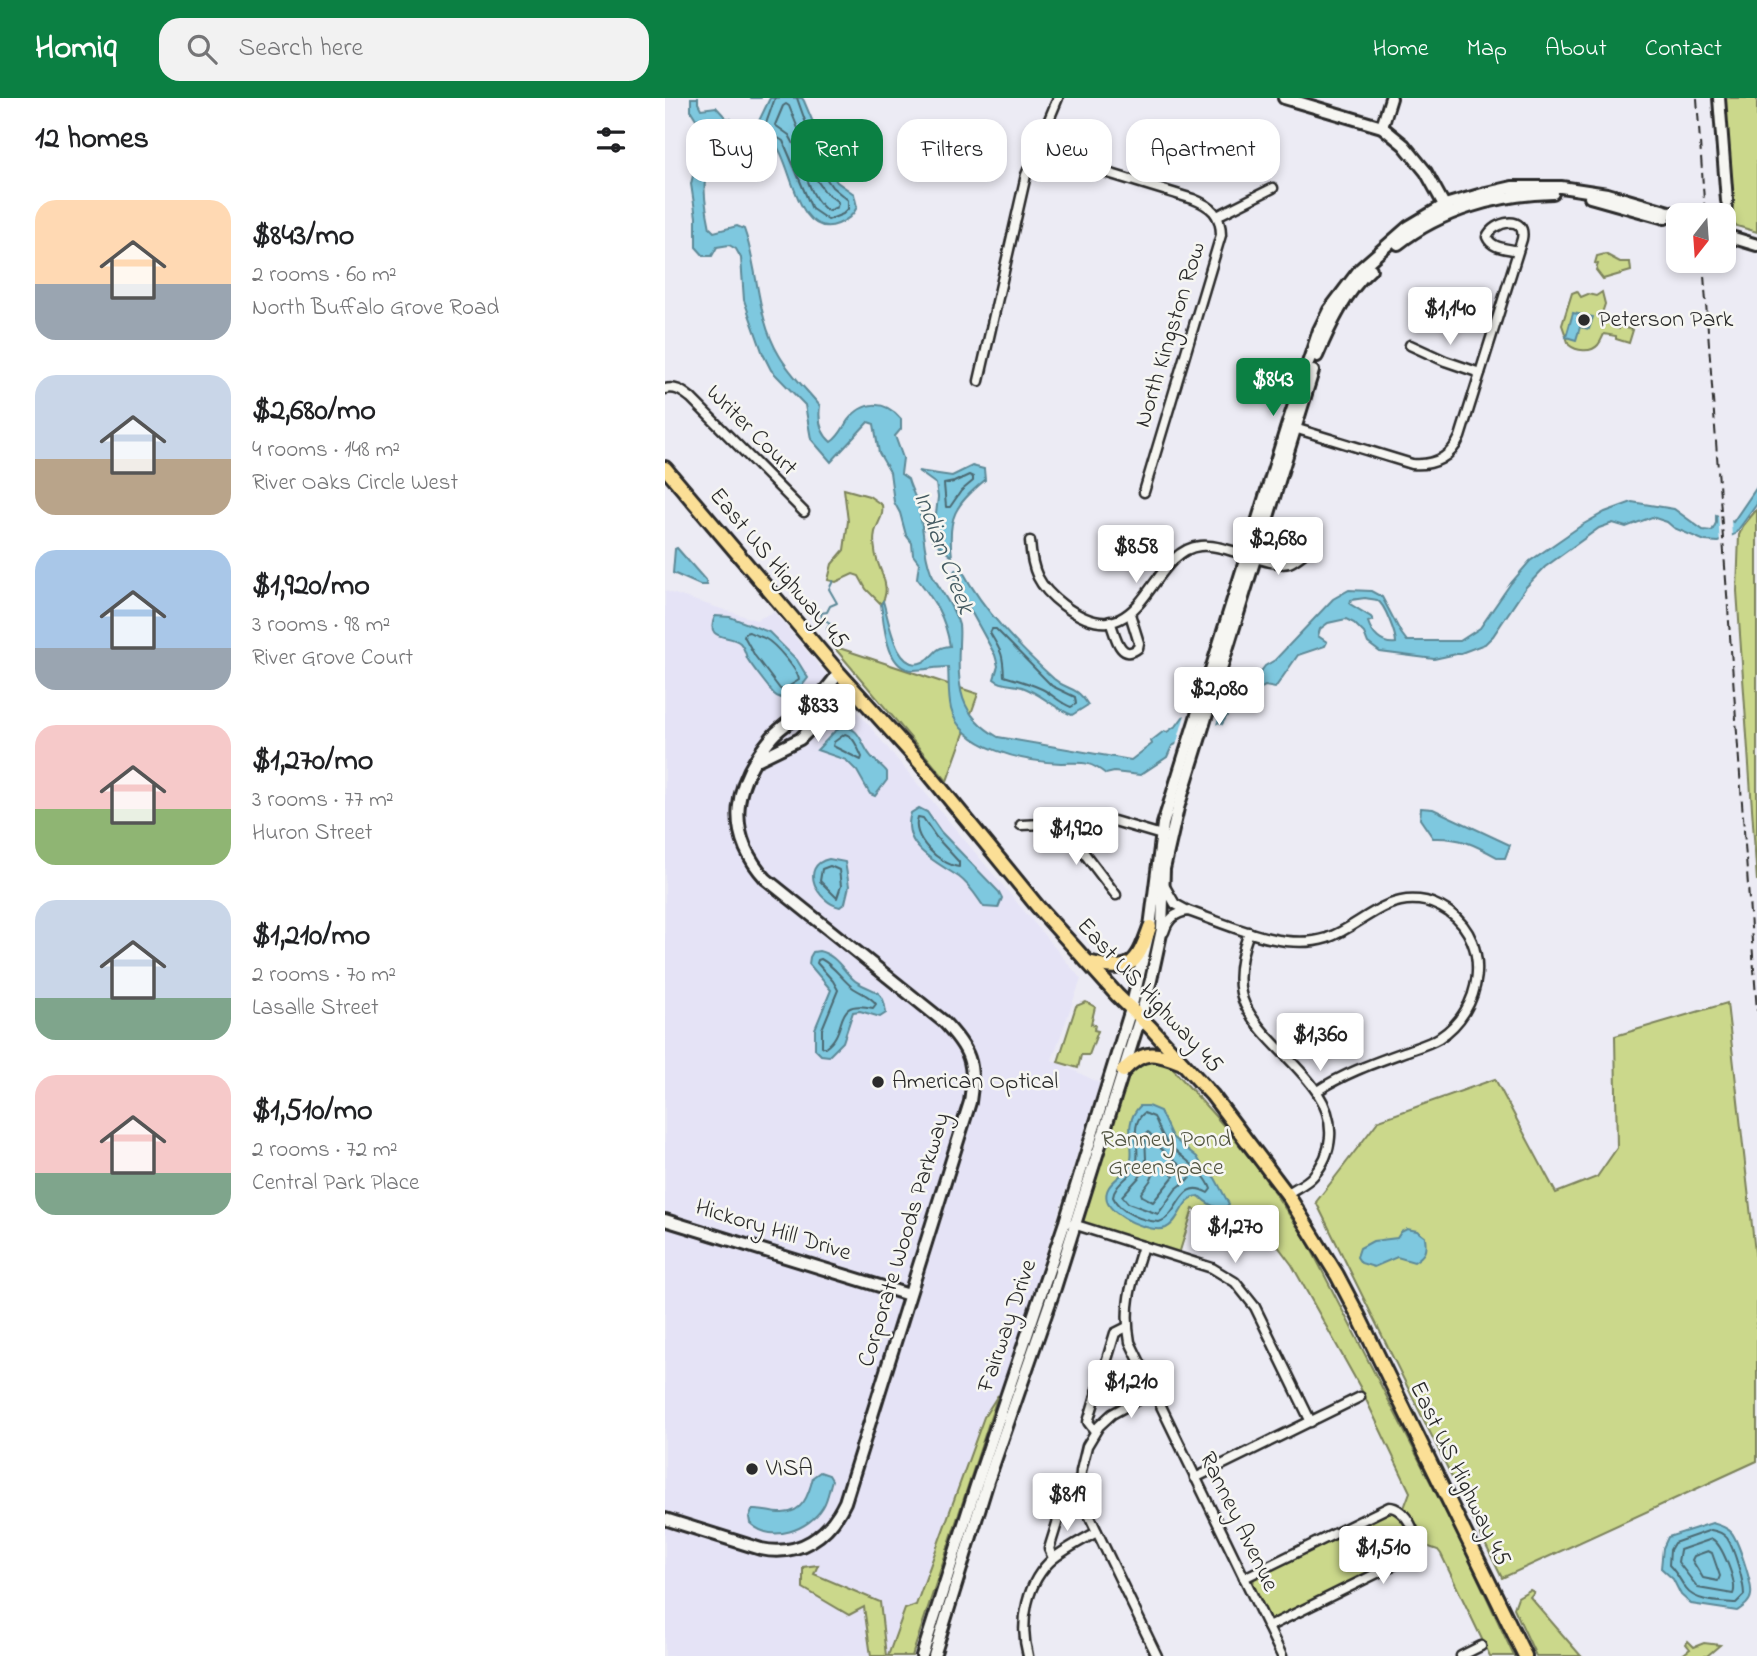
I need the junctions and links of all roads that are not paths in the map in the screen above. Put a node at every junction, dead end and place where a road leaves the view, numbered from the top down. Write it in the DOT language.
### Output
graph roads {
  1 [pos="1058,98"];
  2 [pos="1284,98"];
  3 [pos="1391,98"];
  4 [pos="1719,98"];
  5 [pos="1049,119"];
  6 [pos="1382,127"];
  7 [pos="1112,174"];
  8 [pos="1024,182"];
  9 [pos="1273,188"];
  10 [pos="1577,192"];
  11 [pos="1727,201"];
  12 [pos="1447,210"];
  13 [pos="1666,211"];
  14 [pos="1217,216"];
  15 [pos="1666,218"];
  16 [pos="1736,234"];
  17 [pos="1736,236"];
  18 [pos="1757,238"];
  19 [pos="1757,245"];
  20 [pos="1518,251"];
  21 [pos="1410,345"];
  22 [pos="1481,373"];
  23 [pos="979,381"];
  24 [pos="665,389"];
  25 [pos="1291,427"];
  26 [pos="665,468"];
  27 [pos="1143,492"];
  28 [pos="804,512"];
  29 [pos="1030,541"];
  30 [pos="1303,554"];
  31 [pos="1251,556"];
  32 [pos="1130,614"];
  33 [pos="1110,621"];
  34 [pos="839,673"];
  35 [pos="852,688"];
  36 [pos="757,760"];
  37 [pos="1080,823"];
  38 [pos="1021,825"];
  39 [pos="1166,837"];
  40 [pos="1163,881"];
  41 [pos="1116,895"];
  42 [pos="1188,911"];
  43 [pos="1150,927"];
  44 [pos="1249,932"];
  45 [pos="1087,962"];
  46 [pos="1154,967"];
  47 [pos="1135,1013"];
  48 [pos="1184,1063"];
  49 [pos="1123,1071"];
  50 [pos="1317,1091"];
  51 [pos="1287,1194"];
  52 [pos="665,1220"];
  53 [pos="1070,1223"];
  54 [pos="1143,1246"];
  55 [pos="909,1295"];
  56 [pos="1127,1327"];
  57 [pos="1152,1392"];
  58 [pos="1360,1397"];
  59 [pos="1311,1422"];
  60 [pos="1095,1431"];
  61 [pos="1195,1478"];
  62 [pos="1080,1480"];
  63 [pos="665,1519"];
  64 [pos="1097,1532"];
  65 [pos="1053,1559"];
  66 [pos="1244,1578"];
  67 [pos="1268,1627"];
  68 [pos="1481,1646"];
  69 [pos="922,1656"];
  70 [pos="933,1656"];
  71 [pos="1028,1656"];
  72 [pos="1157,1656"];
  73 [pos="1282,1656"];
  74 [pos="1461,1656"];
  75 [pos="1525,1656"];
  1 -- 5 [label="street"];
  2 -- 6 [label="main road"];
  3 -- 6 [label="main road"];
  4 -- 11 [label="main road"];
  6 -- 12 [label="main road"];
  7 -- 14 [label="street, North Kingston Row"];
  8 -- 23 [label="street"];
  9 -- 14 [label="street"];
  10 -- 12 [label="main road"];
  10 -- 13 [label="main road"];
  10 -- 15 [label="main road"];
  12 -- 25 [label="main road"];
  14 -- 27 [label="street, North Kingston Row"];
  16 -- 18 [label="main road"];
  17 -- 19 [label="main road"];
  20 -- 20 [label="street"];
  20 -- 22 [label="street"];
  21 -- 22 [label="street"];
  22 -- 25 [label="street"];
  24 -- 28 [label="street, Writer Court"];
  25 -- 31 [label="main road"];
  26 -- 34 [label="main road, East US Highway 45"];
  29 -- 33 [label="street"];
  30 -- 31 [label="street"];
  31 -- 32 [label="street"];
  31 -- 39 [label="main road"];
  32 -- 33 [label="street"];
  32 -- 33 [label="street"];
  34 -- 35 [label="main road, East US Highway 45"];
  34 -- 36 [label="main road, Corporate Woods Parkway"];
  35 -- 36 [label="main road"];
  35 -- 45 [label="main road, East US Highway 45"];
  36 -- 55 [label="main road, Corporate Woods Parkway"];
  37 -- 38 [label="street"];
  37 -- 39 [label="street"];
  37 -- 41 [label="street"];
  39 -- 40 [label="main road"];
  39 -- 43 [label="main road"];
  40 -- 42 [label="street"];
  40 -- 46 [label="main road"];
  42 -- 44 [label="street"];
  42 -- 46 [label="street"];
  43 -- 45 [label="main road"];
  43 -- 47 [label="main road"];
  44 -- 50 [label="street"];
  44 -- 50 [label="street"];
  45 -- 47 [label="main road, East US Highway 45"];
  46 -- 47 [label="main road"];
  47 -- 48 [label="main road, East US Highway 45"];
  47 -- 49 [label="main road, Fairway Drive"];
  47 -- 53 [label="main road, Fairway Drive"];
  48 -- 49 [label="main road"];
  48 -- 51 [label="main road, East US Highway 45"];
  49 -- 53 [label="main road, Fairway Drive"];
  50 -- 51 [label="street"];
  51 -- 75 [label="main road, East US Highway 45"];
  52 -- 55 [label="main road, Hickory Hill Drive"];
  53 -- 54 [label="street"];
  53 -- 69 [label="main road, Fairway Drive"];
  53 -- 70 [label="main road, Fairway Drive"];
  54 -- 56 [label="street, Ranney Avenue"];
  54 -- 59 [label="street"];
  55 -- 63 [label="main road, Corporate Woods Parkway"];
  56 -- 57 [label="street, Ranney Avenue"];
  56 -- 60 [label="street"];
  57 -- 60 [label="street"];
  57 -- 61 [label="street, Ranney Avenue"];
  58 -- 59 [label="street"];
  59 -- 61 [label="street"];
  60 -- 62 [label="street"];
  61 -- 66 [label="street, Ranney Avenue"];
  62 -- 64 [label="street"];
  62 -- 65 [label="street"];
  64 -- 65 [label="street"];
  64 -- 72 [label="street"];
  65 -- 71 [label="street"];
  66 -- 67 [label="street, Ranney Avenue"];
  66 -- 67 [label="street"];
  67 -- 73 [label="street, Ranney Avenue"];
  68 -- 74 [label="street"];
}
